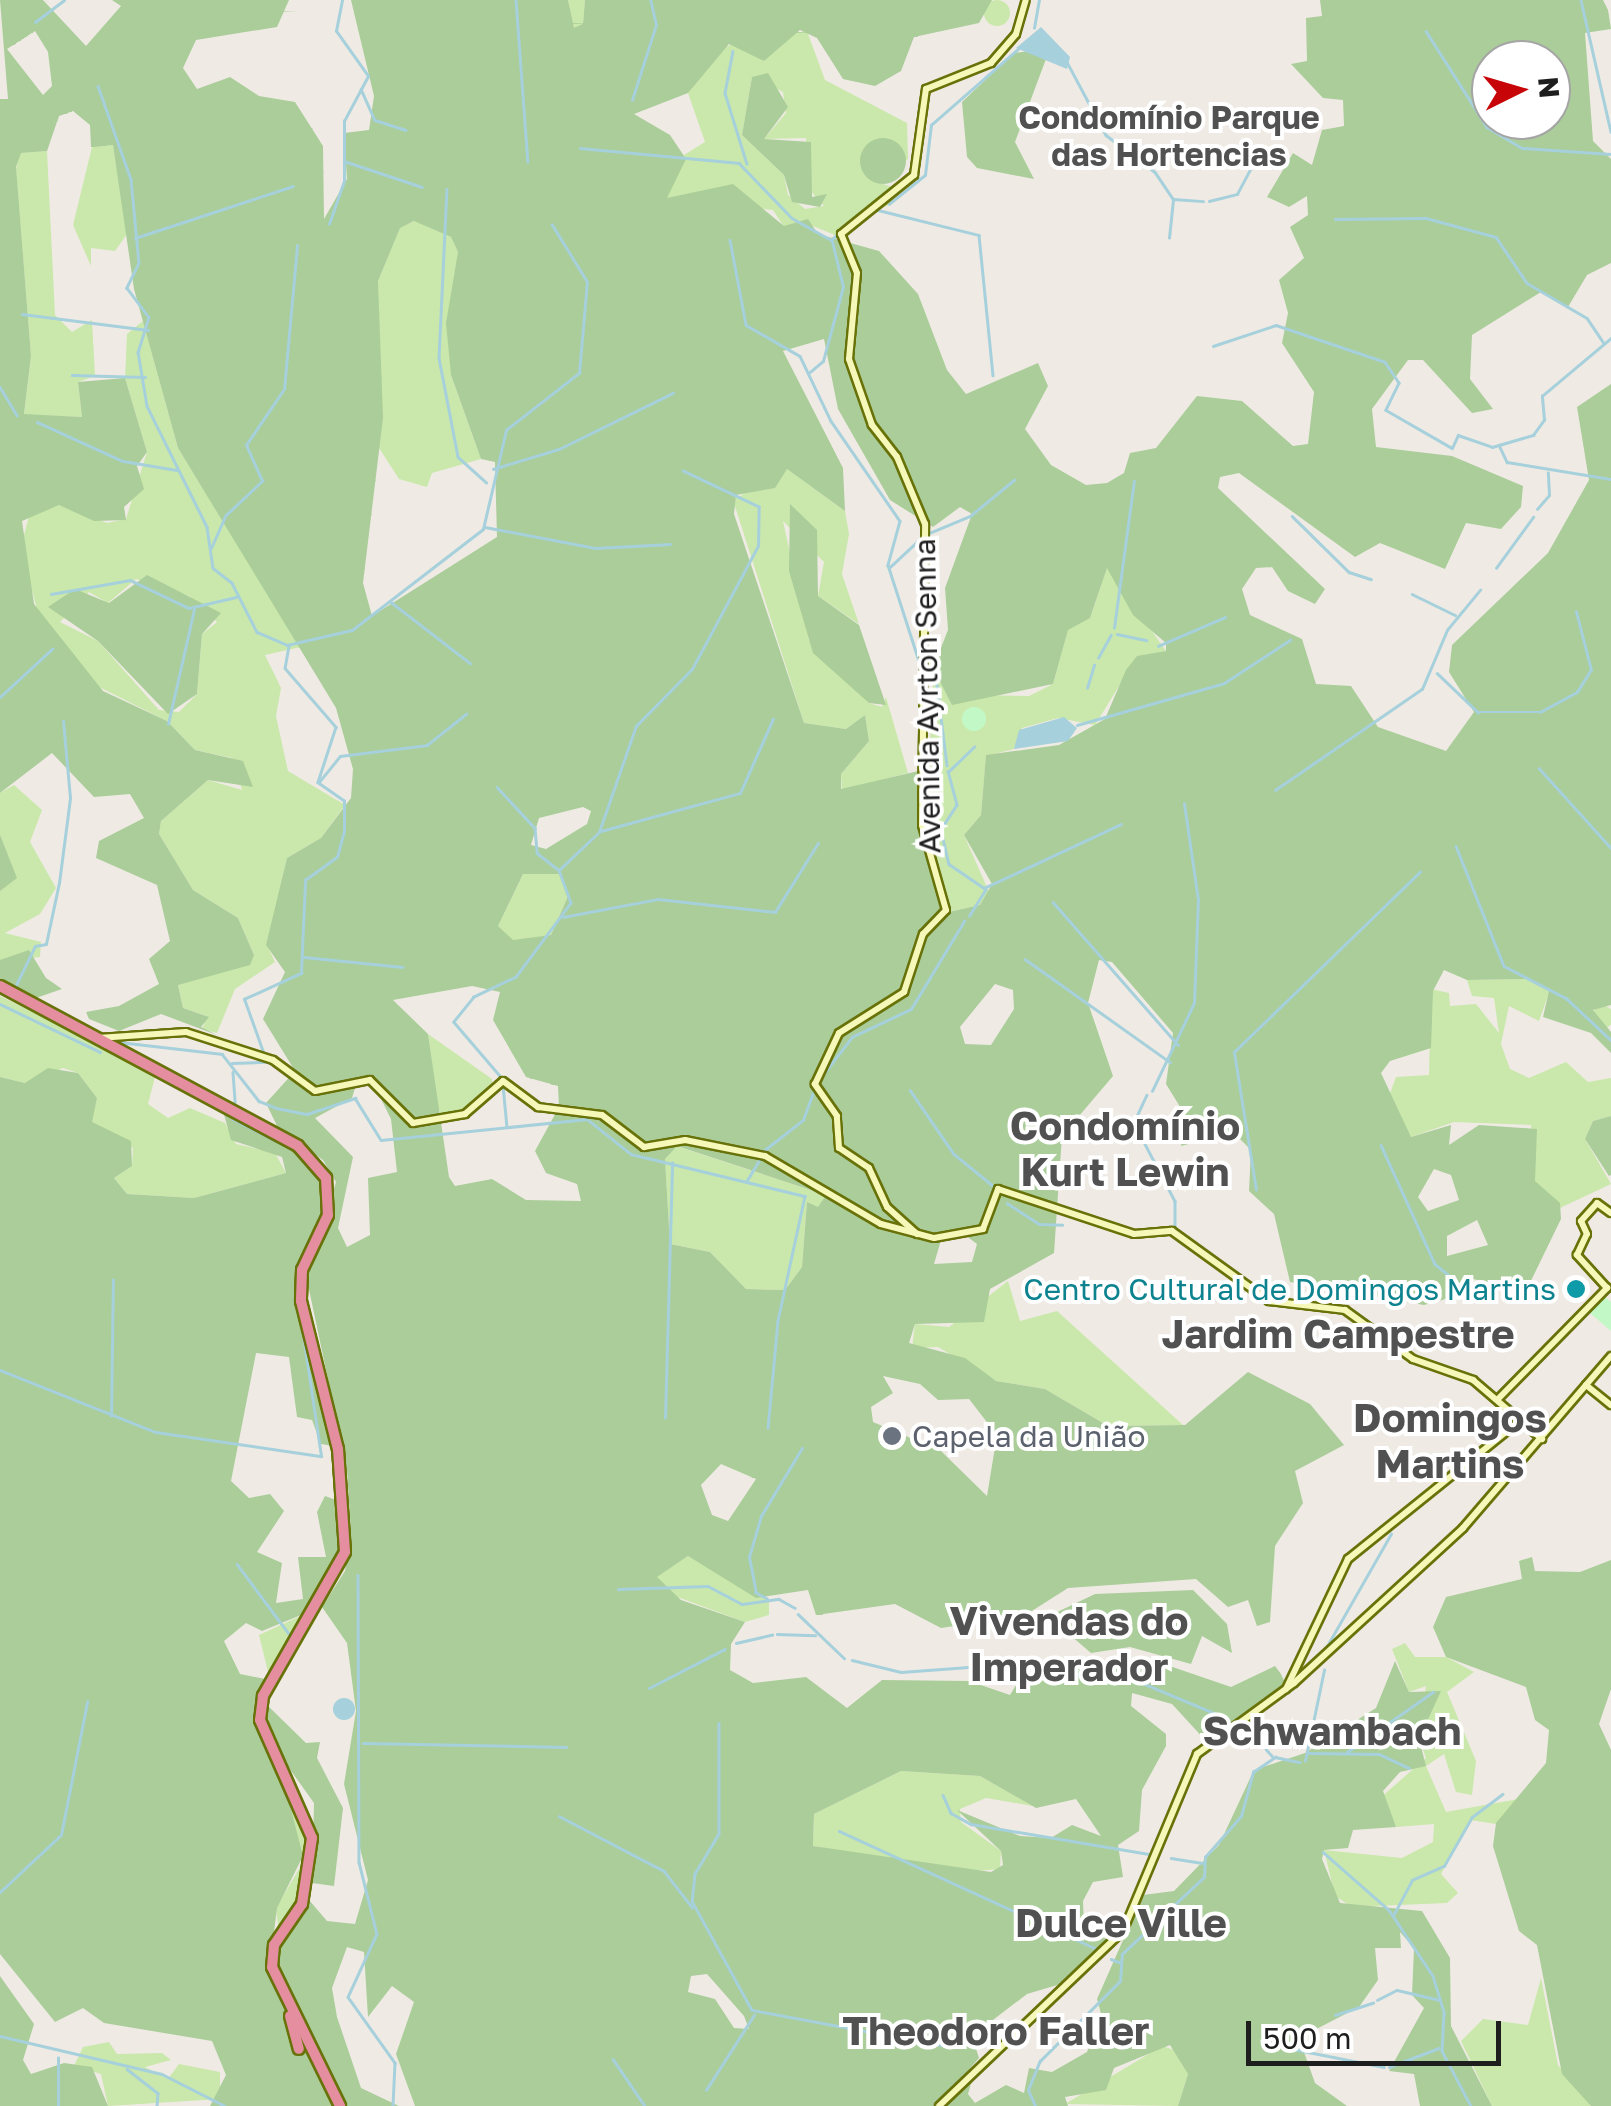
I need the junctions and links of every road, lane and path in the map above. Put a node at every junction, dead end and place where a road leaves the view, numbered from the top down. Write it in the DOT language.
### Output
graph roads {
  1 [pos="1026,0"];
  2 [pos="0,986"];
  3 [pos="118,1036"];
  4 [pos="94,1039"];
  5 [pos="116,1050"];
  6 [pos="1611,1213"];
  7 [pos="917,1234"];
  8 [pos="1611,1356"];
  9 [pos="1586,1385"];
  10 [pos="1498,1399"];
  11 [pos="1611,1405"];
  12 [pos="1520,1420"];
  13 [pos="1542,1438"];
  14 [pos="1294,1667"];
  15 [pos="1307,1672"];
  16 [pos="1286,1690"];
  17 [pos="289,2005"];
  18 [pos="299,2049"];
  19 [pos="340,2106"];
  20 [pos="939,2106"];
  1 -- 7 [label="main road, Avenida Ayrton Senna"];
  2 -- 4 [label="highway"];
  3 -- 4 [label="main road"];
  3 -- 5 [label="main road"];
  3 -- 7 [label="main road"];
  4 -- 5 [label="highway"];
  5 -- 17 [label="highway"];
  6 -- 10 [label="main road"];
  7 -- 10 [label="main road"];
  8 -- 9 [label="main road"];
  9 -- 11 [label="main road"];
  9 -- 13 [label="main road"];
  10 -- 12 [label="main road"];
  12 -- 13 [label="main road"];
  12 -- 14 [label="main road"];
  13 -- 15 [label="main road"];
  14 -- 15 [label="main road"];
  14 -- 16 [label="main road"];
  15 -- 16 [label="main road"];
  16 -- 20 [label="main road"];
  17 -- 18 [label="highway"];
  17 -- 19 [label="highway"];
}
